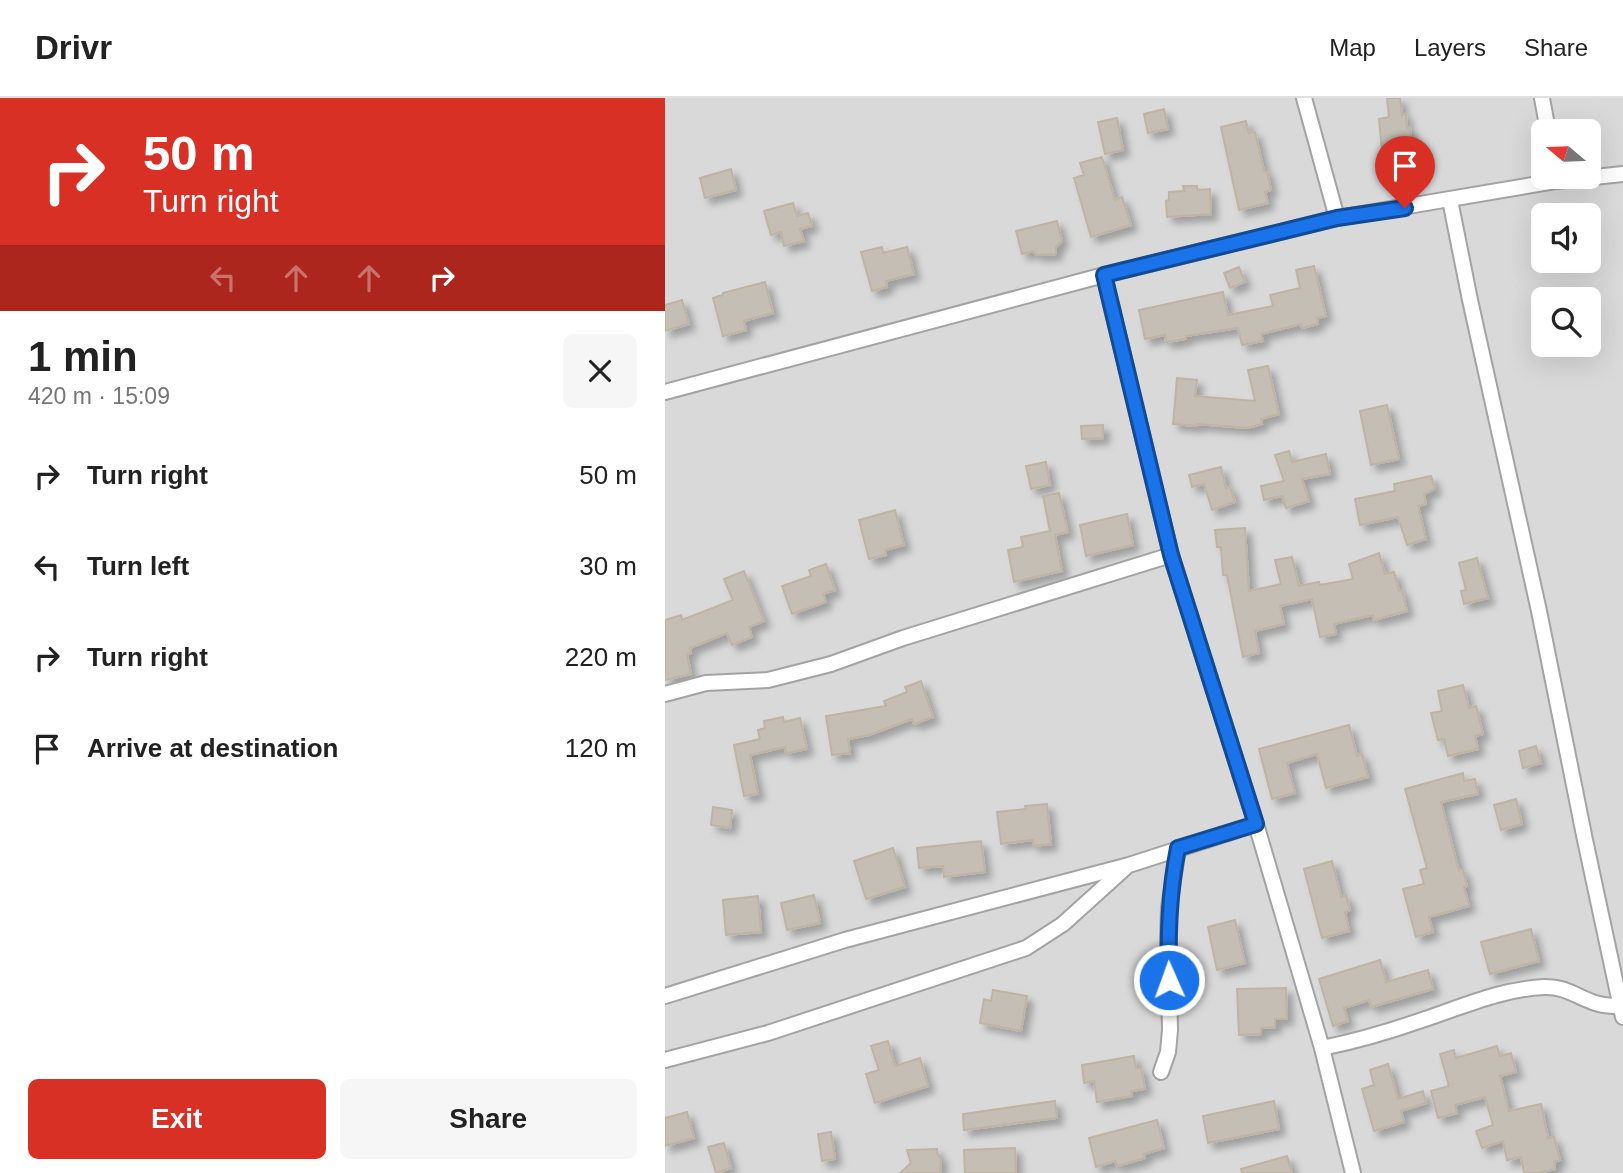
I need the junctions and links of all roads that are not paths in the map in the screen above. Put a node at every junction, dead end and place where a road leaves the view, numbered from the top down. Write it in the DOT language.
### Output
graph roads {
  1 [pos="1304,98"];
  2 [pos="1542,98"];
  3 [pos="1546,119"];
  4 [pos="1623,174"];
  5 [pos="1601,176"];
  6 [pos="1531,184"];
  7 [pos="1450,200"];
  8 [pos="1337,218"];
  9 [pos="1104,275"];
  10 [pos="665,392"];
  11 [pos="1171,555"];
  12 [pos="665,694"];
  13 [pos="1256,824"];
  14 [pos="1178,848"];
  15 [pos="1129,865"];
  16 [pos="665,996"];
  17 [pos="1622,1011"];
  18 [pos="1322,1048"];
  19 [pos="665,1060"];
  20 [pos="1161,1072"];
  21 [pos="1353,1173"];
  1 -- 8 [label="street"];
  2 -- 3 [label="street"];
  4 -- 5 [label="street"];
  6 -- 7 [label="street"];
  7 -- 8 [label="street"];
  7 -- 17 [label="street"];
  8 -- 9 [label="street"];
  9 -- 10 [label="street"];
  9 -- 11 [label="street"];
  11 -- 12 [label="street"];
  11 -- 13 [label="street"];
  13 -- 14 [label="street"];
  13 -- 18 [label="street"];
  14 -- 15 [label="street"];
  14 -- 20 [label="street"];
  15 -- 16 [label="street"];
  15 -- 19 [label="street"];
  17 -- 18 [label="street"];
  18 -- 21 [label="street"];
}
